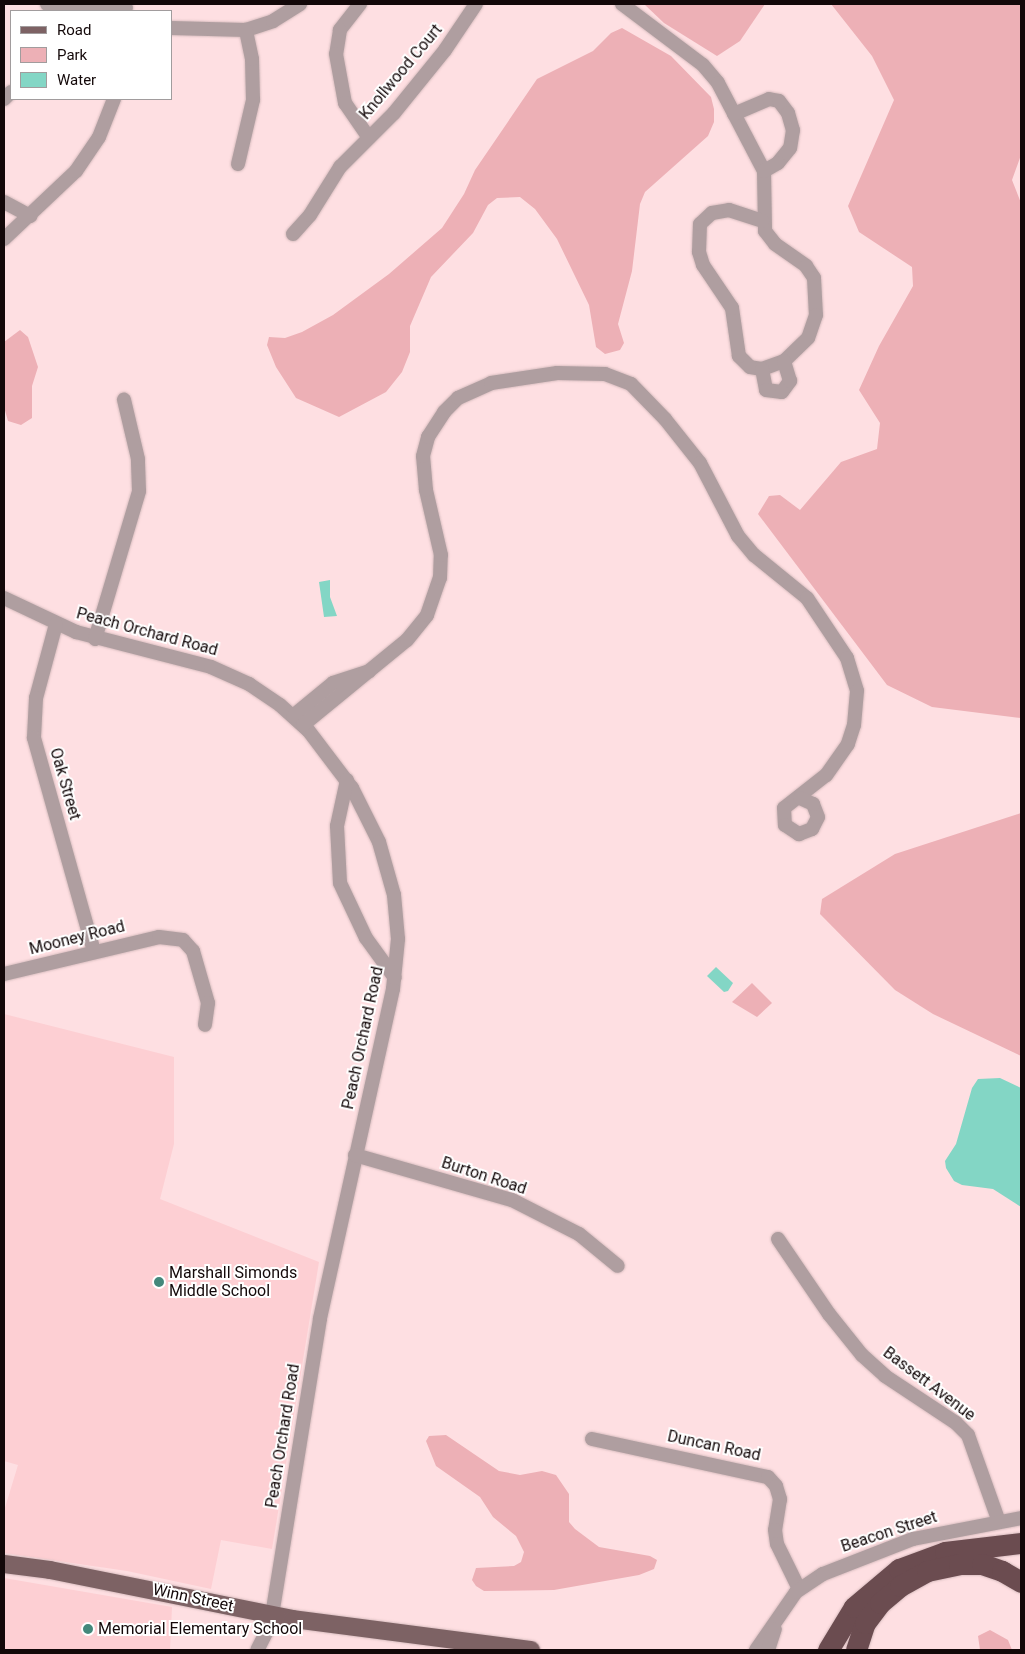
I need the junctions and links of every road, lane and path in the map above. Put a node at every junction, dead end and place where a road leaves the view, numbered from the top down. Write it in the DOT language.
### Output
graph roads {
  1 [pos="47,4"];
  2 [pos="300,4"];
  3 [pos="360,4"];
  4 [pos="476,4"];
  5 [pos="622,4"];
  6 [pos="126,8"];
  7 [pos="172,28"];
  8 [pos="246,30"];
  9 [pos="114,100"];
  10 [pos="734,114"];
  11 [pos="369,138"];
  12 [pos="238,164"];
  13 [pos="764,171"];
  14 [pos="4,202"];
  15 [pos="30,216"];
  16 [pos="762,221"];
  17 [pos="293,234"];
  18 [pos="4,239"];
  19 [pos="784,362"];
  20 [pos="762,369"];
  21 [pos="124,400"];
  22 [pos="4,598"];
  23 [pos="56,624"];
  24 [pos="95,639"];
  25 [pos="298,721"];
  26 [pos="347,780"];
  27 [pos="800,798"];
  28 [pos="94,951"];
  29 [pos="4,974"];
  30 [pos="395,978"];
  31 [pos="205,1025"];
  32 [pos="355,1155"];
  33 [pos="778,1239"];
  34 [pos="618,1266"];
  35 [pos="592,1439"];
  36 [pos="1021,1518"];
  37 [pos="999,1522"];
  38 [pos="1021,1543"];
  39 [pos="4,1564"];
  40 [pos="1021,1582"];
  41 [pos="799,1589"];
  42 [pos="854,1607"];
  43 [pos="782,1610"];
  44 [pos="271,1614"];
  45 [pos="257,1650"];
  46 [pos="531,1650"];
  47 [pos="756,1650"];
  48 [pos="768,1650"];
  49 [pos="828,1650"];
  50 [pos="839,1650"];
  51 [pos="856,1650"];
  1 -- 6 [label="street"];
  2 -- 8 [label="street"];
  3 -- 11 [label="street, Knollwood Court"];
  4 -- 11 [label="street, Knollwood Court"];
  5 -- 10 [label="street"];
  7 -- 8 [label="street"];
  8 -- 12 [label="street"];
  9 -- 15 [label="street"];
  10 -- 13 [label="street"];
  10 -- 13 [label="street"];
  11 -- 17 [label="street, Knollwood Court"];
  13 -- 16 [label="street"];
  14 -- 15 [label="street"];
  15 -- 18 [label="street"];
  16 -- 19 [label="street"];
  16 -- 20 [label="street"];
  19 -- 20 [label="street"];
  19 -- 20 [label="street"];
  21 -- 24 [label="street"];
  22 -- 23 [label="street, Peach Orchard Road"];
  23 -- 24 [label="street, Peach Orchard Road"];
  23 -- 28 [label="street, Oak Street"];
  24 -- 25 [label="street, Peach Orchard Road"];
  25 -- 26 [label="street, Peach Orchard Road"];
  25 -- 27 [label="street"];
  26 -- 30 [label="street, Peach Orchard Road"];
  26 -- 30 [label="street"];
  28 -- 29 [label="street, Mooney Road"];
  28 -- 31 [label="street, Mooney Road"];
  30 -- 32 [label="street, Peach Orchard Road"];
  32 -- 34 [label="street, Burton Road"];
  32 -- 44 [label="street, Peach Orchard Road"];
  33 -- 37 [label="street, Bassett Avenue"];
  35 -- 41 [label="street, Duncan Road"];
  36 -- 37 [label="street, Beacon Street"];
  37 -- 41 [label="street, Beacon Street"];
  38 -- 42 [label="highway"];
  39 -- 44 [label="main road, Winn Street"];
  40 -- 51 [label="highway"];
  41 -- 43 [label="street, Beacon Street"];
  42 -- 49 [label="highway"];
  42 -- 50 [label="highway"];
  43 -- 47 [label="street, Beacon Street"];
  43 -- 48 [label="street, Beacon Street"];
  44 -- 45 [label="street, Peach Orchard Road"];
  44 -- 46 [label="main road, Winn Street"];
}
